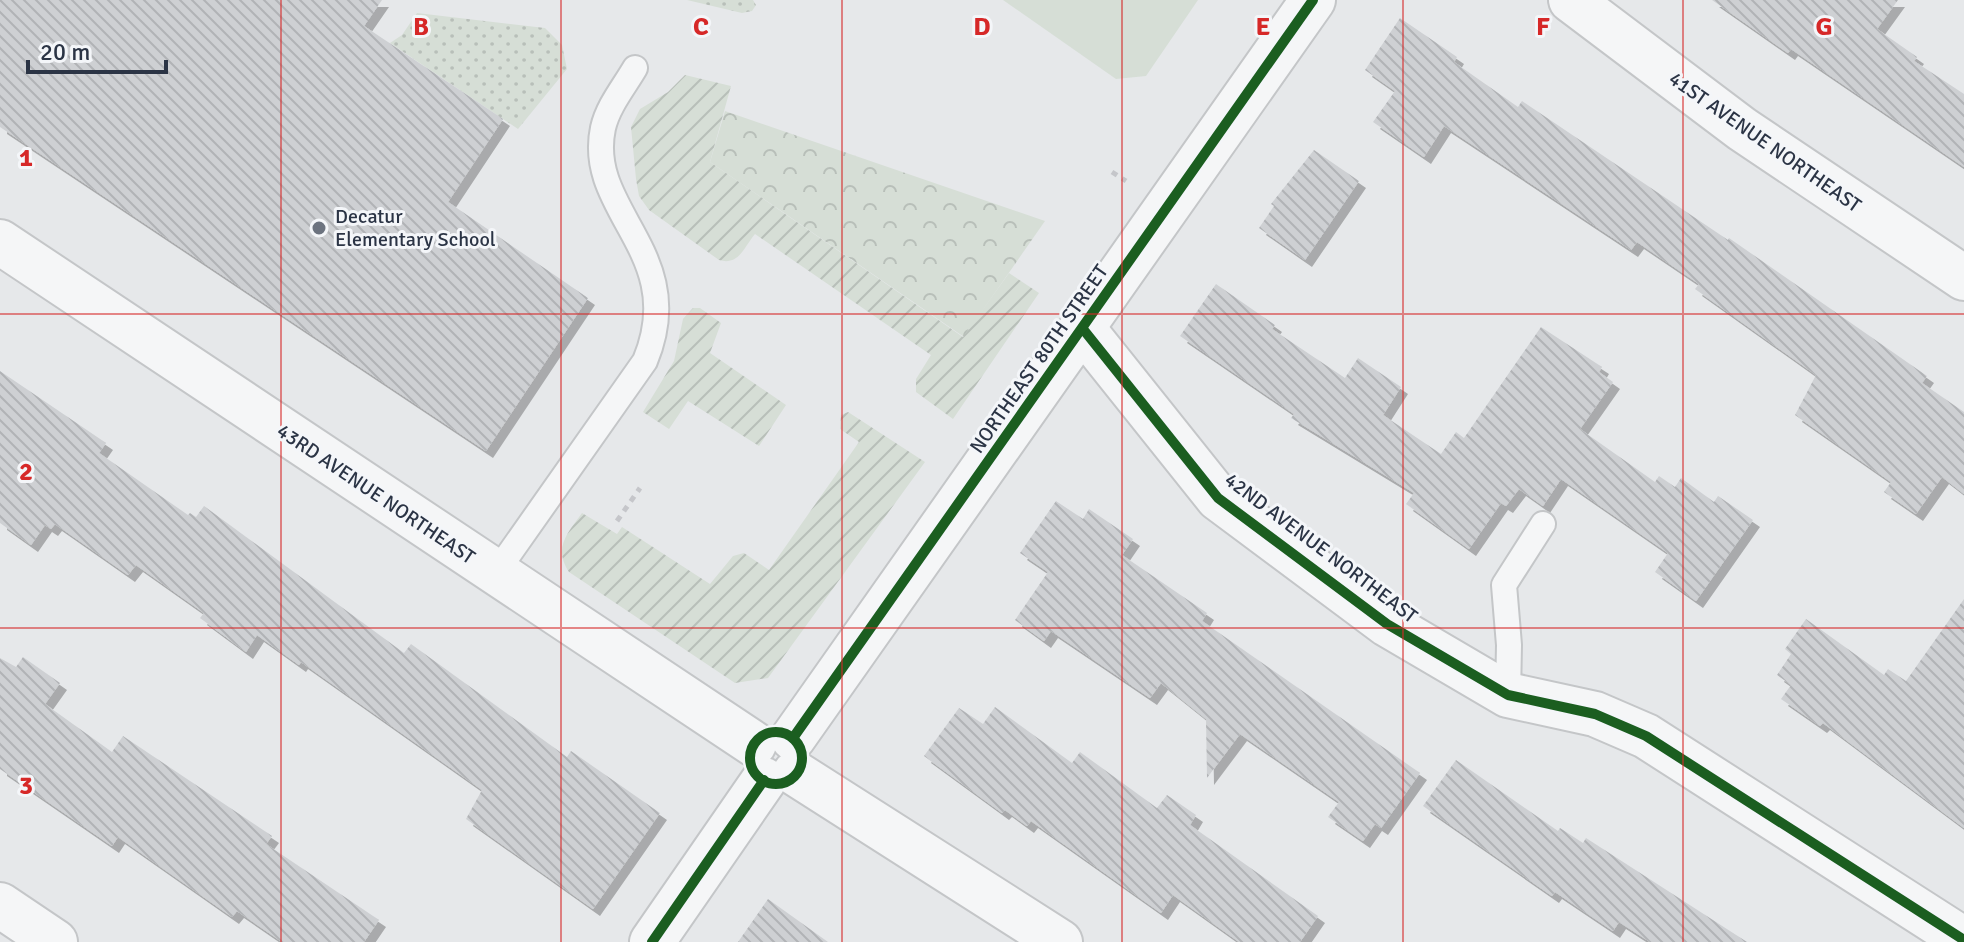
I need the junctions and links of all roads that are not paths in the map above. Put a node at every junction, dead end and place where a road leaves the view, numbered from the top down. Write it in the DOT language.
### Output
graph roads {
  1 [pos="1313,0"];
  2 [pos="1571,0"];
  3 [pos="635,68"];
  4 [pos="0,242"];
  5 [pos="1964,278"];
  6 [pos="1083,329"];
  7 [pos="1543,524"];
  8 [pos="495,574"];
  9 [pos="1508,695"];
  10 [pos="777,759"];
  11 [pos="0,905"];
  12 [pos="1964,940"];
  13 [pos="55,942"];
  14 [pos="652,942"];
  15 [pos="1060,942"];
  1 -- 6 [label="street, NORTHEAST 80TH STREET"];
  2 -- 5 [label="street, 41ST AVENUE NORTHEAST"];
  3 -- 8 [label="lane"];
  4 -- 8 [label="street, 43RD AVENUE NORTHEAST"];
  6 -- 9 [label="street, 42ND AVENUE NORTHEAST"];
  6 -- 10 [label="street, NORTHEAST 80TH STREET"];
  7 -- 9 [label="lane"];
  8 -- 10 [label="street, 43RD AVENUE NORTHEAST"];
  9 -- 12 [label="street, 42ND AVENUE NORTHEAST"];
  10 -- 14 [label="street, NORTHEAST 80TH STREET"];
  10 -- 15 [label="street, 43RD AVENUE NORTHEAST"];
  11 -- 13 [label="street"];
}
